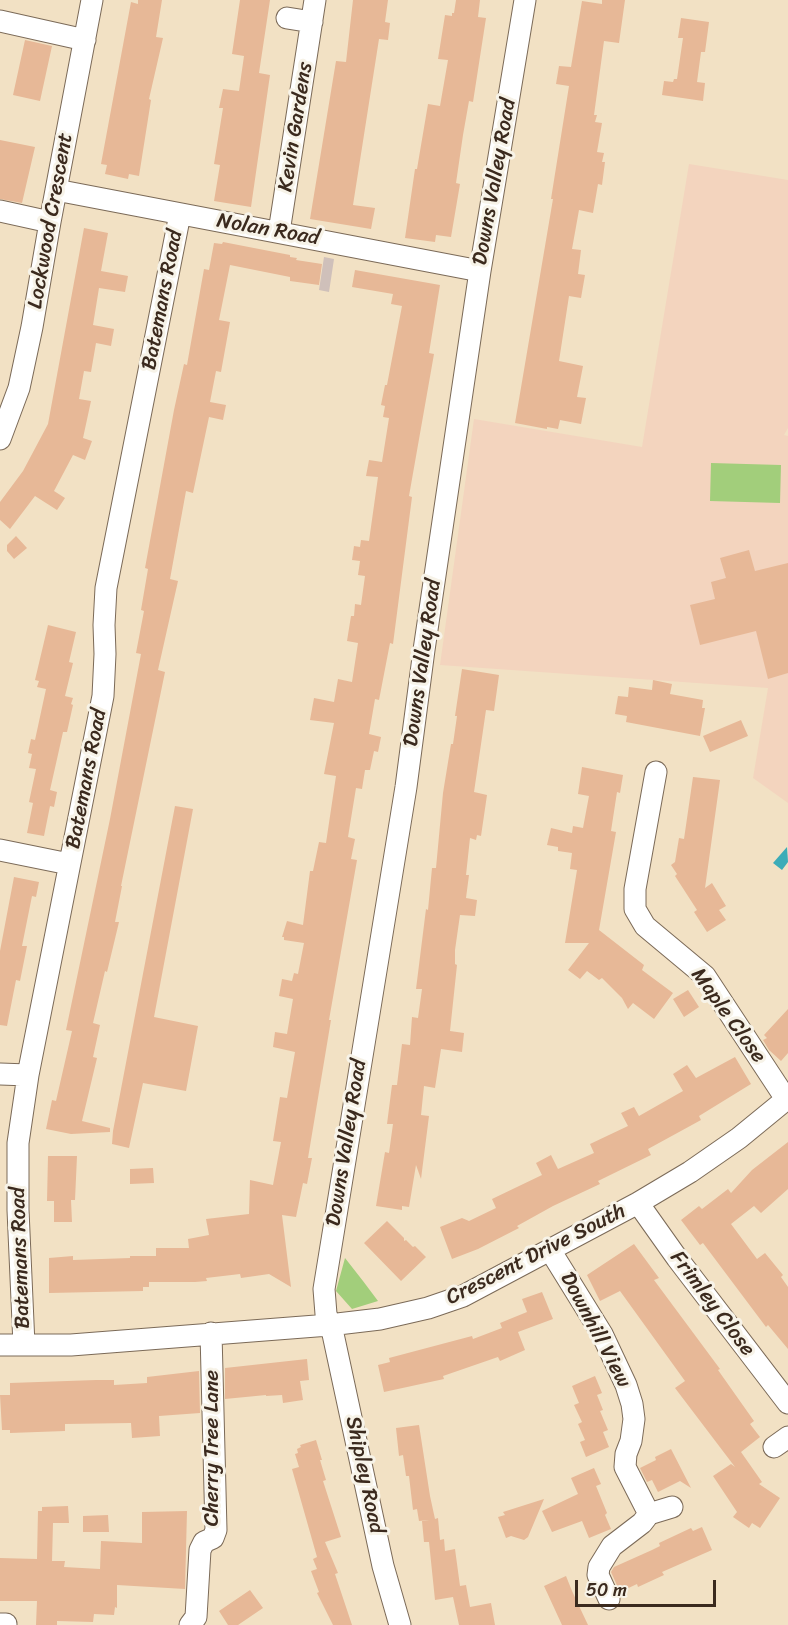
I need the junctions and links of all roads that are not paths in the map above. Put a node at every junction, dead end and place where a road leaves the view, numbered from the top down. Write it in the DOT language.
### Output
graph roads {
  1 [pos="92,0"];
  2 [pos="315,0"];
  3 [pos="525,0"];
  4 [pos="287,18"];
  5 [pos="0,21"];
  6 [pos="312,22"];
  7 [pos="85,40"];
  8 [pos="56,190"];
  9 [pos="0,211"];
  10 [pos="180,214"];
  11 [pos="50,222"];
  12 [pos="279,232"];
  13 [pos="480,271"];
  14 [pos="0,439"];
  15 [pos="656,772"];
  16 [pos="0,850"];
  17 [pos="69,864"];
  18 [pos="0,1074"];
  19 [pos="28,1075"];
  20 [pos="787,1099"];
  21 [pos="638,1203"];
  22 [pos="550,1250"];
  23 [pos="329,1325"];
  24 [pos="211,1333"];
  25 [pos="0,1345"];
  26 [pos="24,1346"];
  27 [pos="788,1403"];
  28 [pos="672,1507"];
  29 [pos="649,1514"];
  30 [pos="609,1599"];
  31 [pos="0,1624"];
  32 [pos="6,1624"];
  33 [pos="190,1625"];
  34 [pos="400,1625"];
  1 -- 7 [label="street, Lockwood Crescent"];
  2 -- 6 [label="street, Kevin Gardens"];
  3 -- 13 [label="street, Downs Valley Road"];
  4 -- 6 [label="street"];
  5 -- 7 [label="street"];
  6 -- 12 [label="street, Kevin Gardens"];
  7 -- 8 [label="street, Lockwood Crescent"];
  8 -- 10 [label="street, Nolan Road"];
  8 -- 11 [label="street, Lockwood Crescent"];
  9 -- 11 [label="street"];
  10 -- 12 [label="street, Nolan Road"];
  10 -- 17 [label="street, Batemans Road"];
  11 -- 14 [label="street, Lockwood Crescent"];
  12 -- 13 [label="street, Nolan Road"];
  13 -- 23 [label="street, Downs Valley Road"];
  15 -- 20 [label="street, Maple Close"];
  16 -- 17 [label="street"];
  17 -- 19 [label="street, Batemans Road"];
  18 -- 19 [label="street"];
  19 -- 26 [label="street, Batemans Road"];
  20 -- 21 [label="street, Crescent Drive South"];
  21 -- 22 [label="street, Crescent Drive South"];
  21 -- 27 [label="street, Frimley Close"];
  22 -- 23 [label="street, Crescent Drive South"];
  22 -- 29 [label="street, Downhill View"];
  23 -- 24 [label="street, Crescent Drive South"];
  23 -- 34 [label="street, Shipley Road"];
  24 -- 26 [label="street, Crescent Drive South"];
  24 -- 33 [label="street, Cherry Tree Lane"];
  25 -- 26 [label="street, Crescent Drive South"];
  28 -- 29 [label="street"];
  29 -- 30 [label="street"];
  31 -- 32 [label="street"];
}
